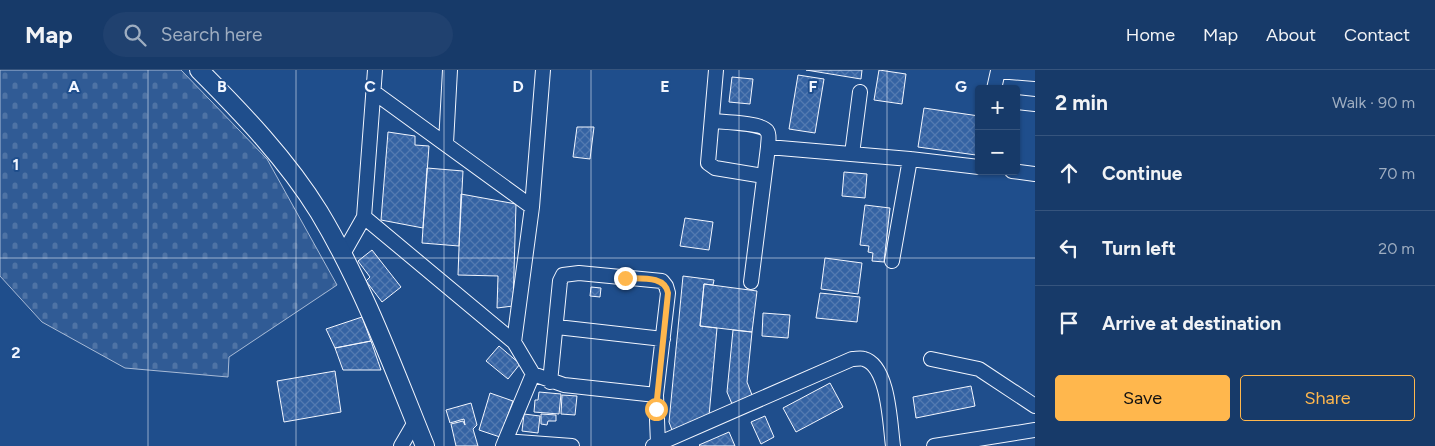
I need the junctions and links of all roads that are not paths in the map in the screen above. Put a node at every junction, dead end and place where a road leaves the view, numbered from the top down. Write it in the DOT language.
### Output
graph roads {
  1 [pos="199,70"];
  2 [pos="375,70"];
  3 [pos="450,70"];
  4 [pos="543,70"];
  5 [pos="716,70"];
  6 [pos="1035,74"];
  7 [pos="994,85"];
  8 [pos="860,92"];
  9 [pos="375,94"];
  10 [pos="1020,102"];
  11 [pos="1035,104"];
  12 [pos="712,121"];
  13 [pos="446,143"];
  14 [pos="768,147"];
  15 [pos="852,154"];
  16 [pos="910,158"];
  17 [pos="975,166"];
  18 [pos="1020,172"];
  19 [pos="1035,174"];
  20 [pos="764,176"];
  21 [pos="532,207"];
  22 [pos="364,217"];
  23 [pos="343,254"];
  24 [pos="892,261"];
  25 [pos="750,282"];
  26 [pos="557,327"];
  27 [pos="663,338"];
  28 [pos="514,342"];
  29 [pos="931,359"];
  30 [pos="533,374"];
  31 [pos="550,382"];
  32 [pos="656,395"];
  33 [pos="1035,406"];
  34 [pos="415,422"];
  35 [pos="1035,430"];
  36 [pos="504,443"];
  37 [pos="656,445"];
  38 [pos="401,446"];
  39 [pos="425,446"];
  40 [pos="572,446"];
  41 [pos="893,446"];
  42 [pos="934,446"];
  1 -- 23 [label="main road"];
  2 -- 9 [label="street"];
  3 -- 13 [label="street"];
  4 -- 21 [label="street"];
  5 -- 12 [label="street"];
  6 -- 7 [label="street"];
  8 -- 15 [label="street"];
  9 -- 13 [label="street"];
  9 -- 22 [label="street"];
  10 -- 11 [label="street"];
  12 -- 14 [label="street"];
  12 -- 20 [label="street"];
  13 -- 21 [label="street"];
  14 -- 15 [label="street"];
  14 -- 20 [label="street"];
  15 -- 16 [label="street"];
  16 -- 17 [label="street"];
  16 -- 24 [label="street"];
  18 -- 19 [label="street"];
  20 -- 25 [label="street"];
  21 -- 28 [label="street"];
  22 -- 23 [label="street"];
  22 -- 28 [label="street"];
  23 -- 34 [label="main road"];
  26 -- 27 [label="street"];
  26 -- 27 [label="street"];
  26 -- 31 [label="street"];
  27 -- 32 [label="street"];
  28 -- 30 [label="street"];
  29 -- 33 [label="street"];
  30 -- 31 [label="street"];
  30 -- 36 [label="street"];
  31 -- 32 [label="street"];
  32 -- 37 [label="street"];
  34 -- 38 [label="street"];
  34 -- 39 [label="main road"];
  35 -- 42 [label="street"];
  36 -- 40 [label="street"];
  37 -- 41 [label="street"];
}
